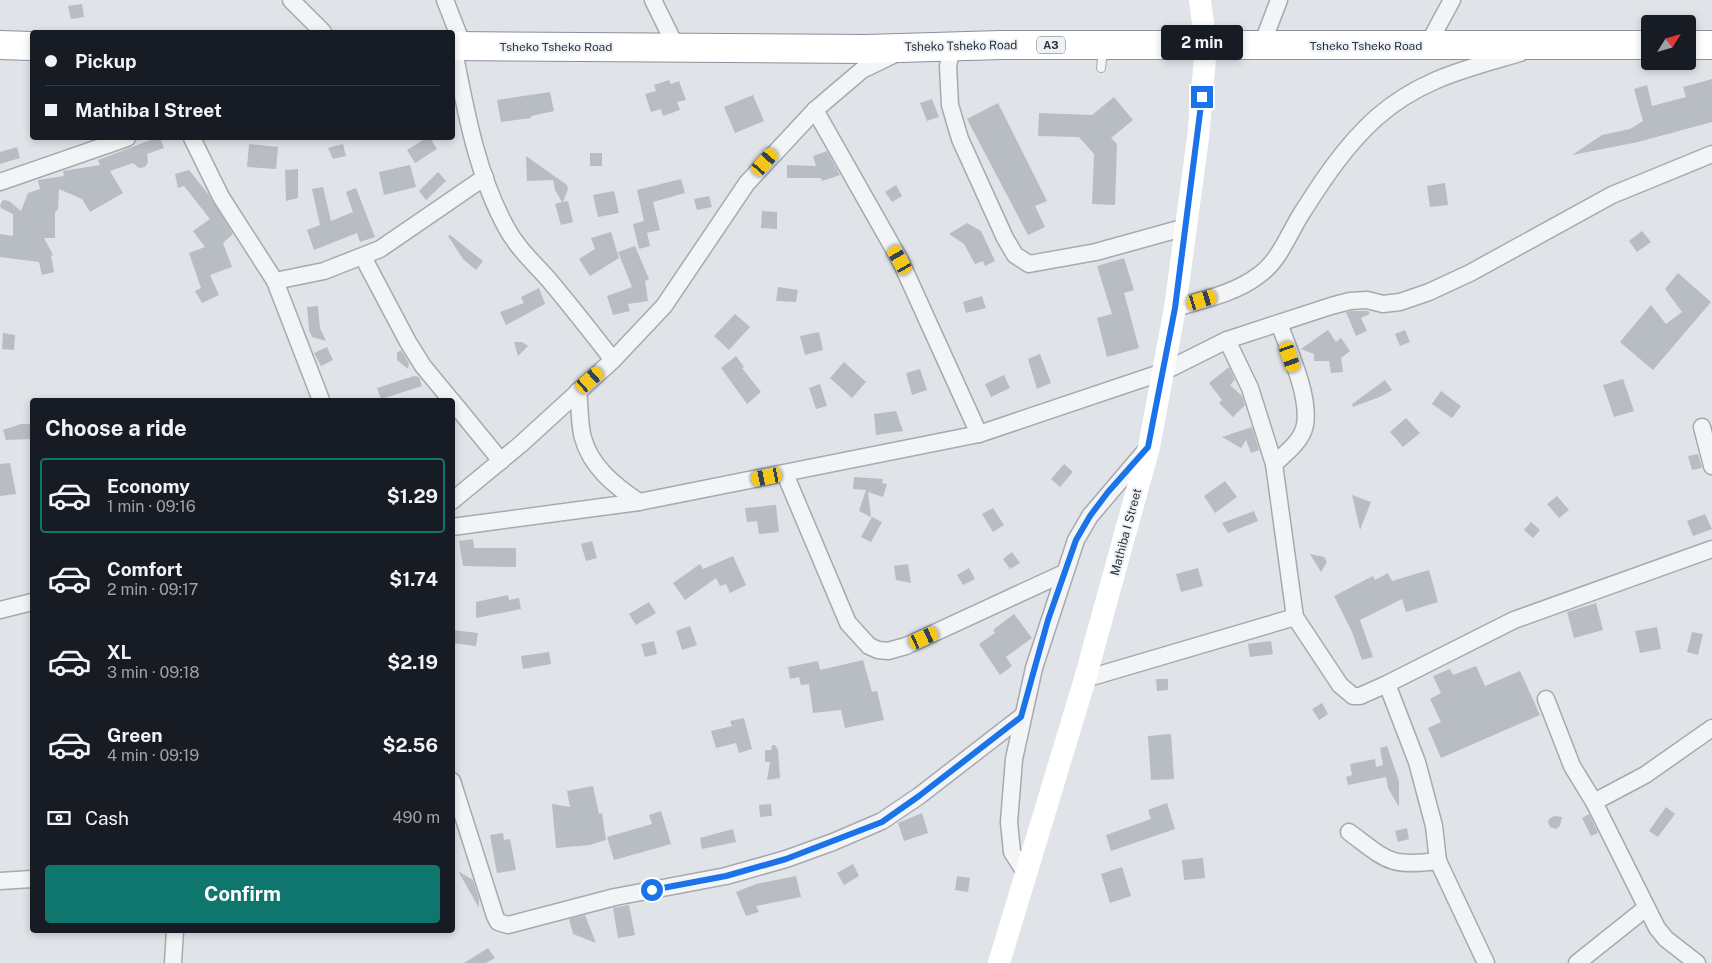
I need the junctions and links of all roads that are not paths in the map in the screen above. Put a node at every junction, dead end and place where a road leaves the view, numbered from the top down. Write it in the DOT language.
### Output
graph roads {
  1 [pos="291,0"];
  2 [pos="445,0"];
  3 [pos="653,0"];
  4 [pos="1200,0"];
  5 [pos="1279,0"];
  6 [pos="1452,0"];
  7 [pos="321,30"];
  8 [pos="452,30"];
  9 [pos="0,45"];
  10 [pos="1696,45"];
  11 [pos="1712,45"];
  12 [pos="30,46"];
  13 [pos="456,46"];
  14 [pos="910,46"];
  15 [pos="1427,46"];
  16 [pos="1542,46"];
  17 [pos="1641,46"];
  18 [pos="676,47"];
  19 [pos="952,47"];
  20 [pos="1206,47"];
  21 [pos="1261,47"];
  22 [pos="814,110"];
  23 [pos="121,140"];
  24 [pos="193,140"];
  25 [pos="1712,154"];
  26 [pos="485,177"];
  27 [pos="0,182"];
  28 [pos="1186,227"];
  29 [pos="362,257"];
  30 [pos="275,281"];
  31 [pos="1175,308"];
  32 [pos="1279,323"];
  33 [pos="1227,340"];
  34 [pos="613,360"];
  35 [pos="1163,372"];
  36 [pos="578,391"];
  37 [pos="320,398"];
  38 [pos="450,398"];
  39 [pos="455,405"];
  40 [pos="1702,427"];
  41 [pos="979,434"];
  42 [pos="1148,447"];
  43 [pos="501,461"];
  44 [pos="1274,464"];
  45 [pos="1712,466"];
  46 [pos="786,474"];
  47 [pos="455,499"];
  48 [pos="639,502"];
  49 [pos="455,527"];
  50 [pos="1712,548"];
  51 [pos="1064,573"];
  52 [pos="30,602"];
  53 [pos="0,610"];
  54 [pos="1295,617"];
  55 [pos="1085,679"];
  56 [pos="1387,684"];
  57 [pos="1546,700"];
  58 [pos="1021,717"];
  59 [pos="1712,728"];
  60 [pos="455,790"];
  61 [pos="1594,802"];
  62 [pos="1349,832"];
  63 [pos="1438,861"];
  64 [pos="1026,874"];
  65 [pos="30,879"];
  66 [pos="0,881"];
  67 [pos="1646,908"];
  68 [pos="175,933"];
  69 [pos="173,963"];
  70 [pos="999,963"];
  71 [pos="1486,963"];
  72 [pos="1577,963"];
  73 [pos="1697,963"];
  1 -- 7 [label="street"];
  2 -- 8 [label="street"];
  3 -- 18 [label="street"];
  4 -- 20 [label="street, Mathiba I Street"];
  5 -- 21 [label="street"];
  6 -- 15 [label="street"];
  9 -- 12 [label="highway"];
  10 -- 11 [label="highway"];
  13 -- 18 [label="highway, Tsheko Tsheko Road / A3"];
  13 -- 26 [label="street"];
  14 -- 18 [label="highway, Tsheko Tsheko Road / A3"];
  14 -- 19 [label="highway, Tsheko Tsheko Road / A3"];
  14 -- 22 [label="street"];
  15 -- 16 [label="highway, Tsheko Tsheko Road / A3"];
  15 -- 21 [label="highway, Tsheko Tsheko Road / A3"];
  16 -- 17 [label="highway, Tsheko Tsheko Road / A3"];
  16 -- 31 [label="street"];
  19 -- 20 [label="highway, Tsheko Tsheko Road / A3"];
  19 -- 28 [label="street"];
  20 -- 21 [label="highway, Tsheko Tsheko Road / A3"];
  20 -- 28 [label="street, Mathiba I Street"];
  22 -- 34 [label="street"];
  22 -- 41 [label="street"];
  23 -- 27 [label="street"];
  24 -- 30 [label="street"];
  25 -- 32 [label="street"];
  26 -- 29 [label="street"];
  26 -- 34 [label="street"];
  28 -- 31 [label="street, Mathiba I Street"];
  29 -- 30 [label="street"];
  29 -- 38 [label="street"];
  30 -- 37 [label="street"];
  31 -- 35 [label="street, Mathiba I Street"];
  32 -- 33 [label="street"];
  32 -- 44 [label="street"];
  33 -- 35 [label="street"];
  33 -- 44 [label="street"];
  34 -- 36 [label="street"];
  35 -- 41 [label="street"];
  35 -- 42 [label="street, Mathiba I Street"];
  36 -- 43 [label="street"];
  36 -- 48 [label="street"];
  39 -- 43 [label="street"];
  40 -- 45 [label="street"];
  41 -- 46 [label="street"];
  42 -- 51 [label="street"];
  42 -- 55 [label="street, Mathiba I Street"];
  43 -- 47 [label="street"];
  44 -- 54 [label="street"];
  46 -- 48 [label="street"];
  46 -- 51 [label="street"];
  48 -- 49 [label="street"];
  50 -- 56 [label="street"];
  51 -- 58 [label="street"];
  52 -- 53 [label="street"];
  54 -- 55 [label="street"];
  54 -- 56 [label="street"];
  55 -- 64 [label="street, Mathiba I Street"];
  56 -- 63 [label="street"];
  57 -- 61 [label="street"];
  58 -- 60 [label="street"];
  58 -- 64 [label="street"];
  59 -- 61 [label="street"];
  61 -- 67 [label="street"];
  62 -- 63 [label="street"];
  63 -- 71 [label="street"];
  64 -- 70 [label="street, Mathiba I Street"];
  65 -- 66 [label="street"];
  67 -- 72 [label="street"];
  67 -- 73 [label="street"];
  68 -- 69 [label="street"];
}
